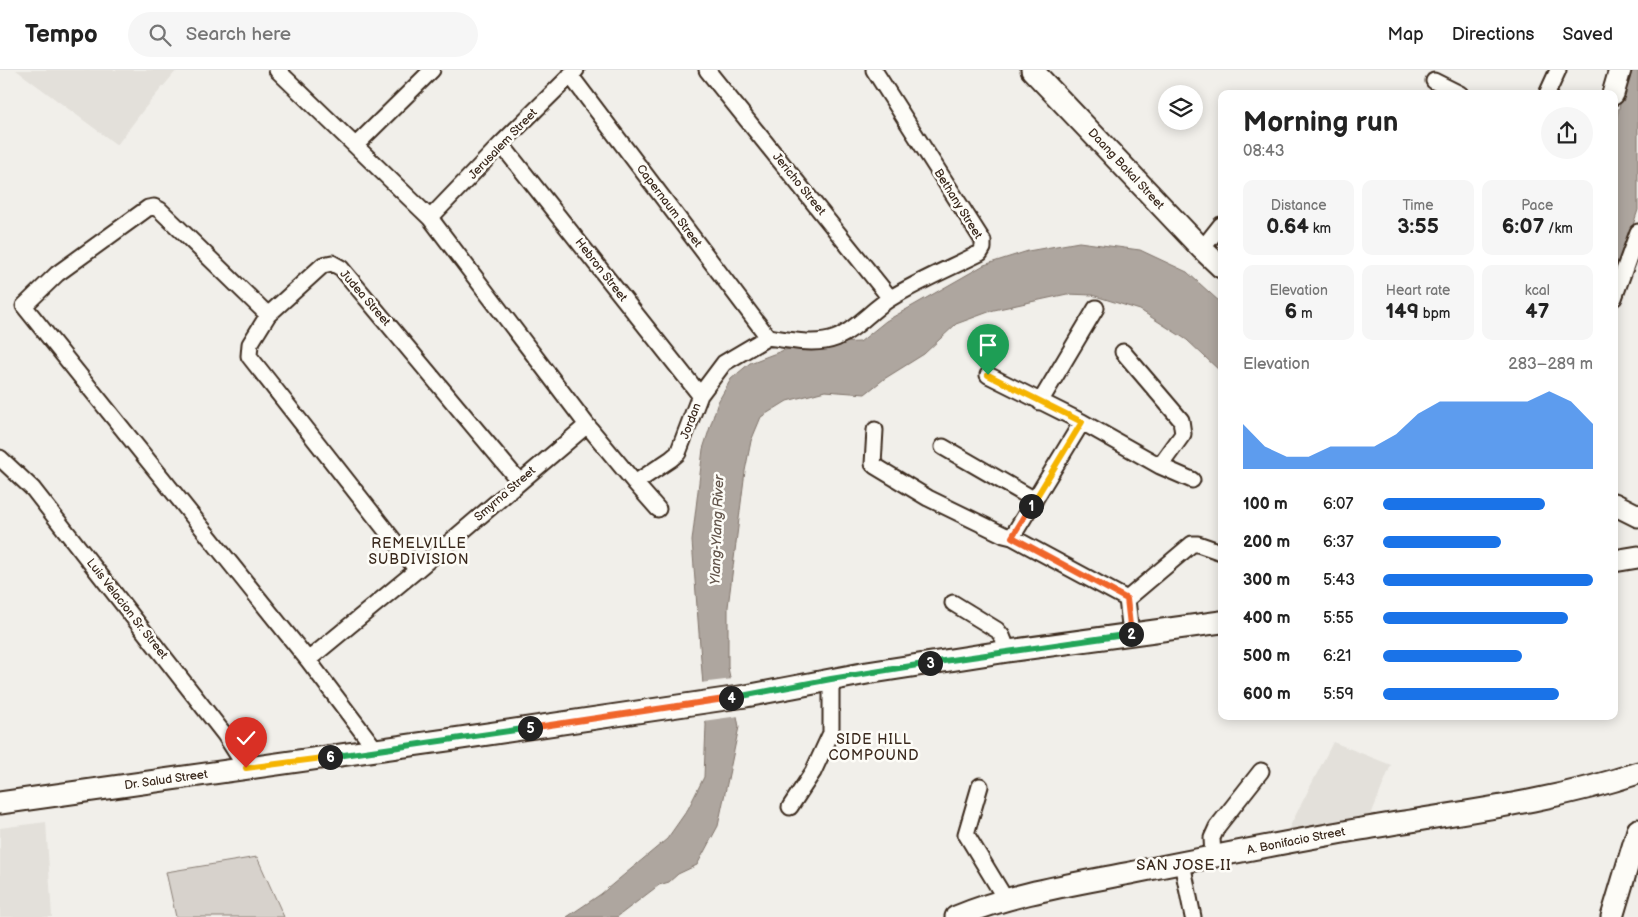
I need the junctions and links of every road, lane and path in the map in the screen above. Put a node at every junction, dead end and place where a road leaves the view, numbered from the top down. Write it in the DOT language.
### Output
graph roads {
  1 [pos="432,70"];
  2 [pos="707,70"];
  3 [pos="874,70"];
  4 [pos="1032,70"];
  5 [pos="1558,70"];
  6 [pos="1620,70"];
  7 [pos="285,73"];
  8 [pos="573,73"];
  9 [pos="1434,81"];
  10 [pos="1452,90"];
  11 [pos="1548,90"];
  12 [pos="1614,90"];
  13 [pos="501,144"];
  14 [pos="356,145"];
  15 [pos="430,218"];
  16 [pos="1218,229"];
  17 [pos="1638,232"];
  18 [pos="1202,249"];
  19 [pos="1218,264"];
  20 [pos="1618,287"];
  21 [pos="890,298"];
  22 [pos="1096,308"];
  23 [pos="268,314"];
  24 [pos="768,337"];
  25 [pos="1123,352"];
  26 [pos="988,375"];
  27 [pos="700,395"];
  28 [pos="1040,402"];
  29 [pos="1082,422"];
  30 [pos="587,425"];
  31 [pos="876,430"];
  32 [pos="943,447"];
  33 [pos="0,458"];
  34 [pos="1160,466"];
  35 [pos="1192,480"];
  36 [pos="519,481"];
  37 [pos="635,483"];
  38 [pos="1035,500"];
  39 [pos="1618,506"];
  40 [pos="658,508"];
  41 [pos="1638,516"];
  42 [pos="1012,537"];
  43 [pos="1218,551"];
  44 [pos="1638,557"];
  45 [pos="1618,560"];
  46 [pos="417,570"];
  47 [pos="1127,599"];
  48 [pos="952,602"];
  49 [pos="1218,622"];
  50 [pos="1131,634"];
  51 [pos="1008,652"];
  52 [pos="308,660"];
  53 [pos="831,679"];
  54 [pos="376,750"];
  55 [pos="246,768"];
  56 [pos="1261,771"];
  57 [pos="1638,773"];
  58 [pos="980,786"];
  59 [pos="0,803"];
  60 [pos="790,807"];
  61 [pos="1638,830"];
  62 [pos="1213,857"];
  63 [pos="1182,863"];
  64 [pos="1006,900"];
  65 [pos="956,917"];
  66 [pos="1193,917"];
  67 [pos="1612,917"];
  1 -- 14 [label="street"];
  2 -- 21 [label="street, Jericho Street"];
  3 -- 21 [label="street, Bethany Street"];
  4 -- 18 [label="main road, Daang Bakal Street"];
  5 -- 11 [label="street"];
  6 -- 12 [label="main road"];
  7 -- 14 [label="street"];
  8 -- 13 [label="street, Jerusalem Street"];
  8 -- 24 [label="street, Capernaum Street"];
  9 -- 10 [label="street"];
  13 -- 15 [label="street, Jerusalem Street"];
  13 -- 27 [label="street, Hebron Street"];
  14 -- 15 [label="street"];
  15 -- 30 [label="street"];
  16 -- 18 [label="street"];
  17 -- 20 [label="street"];
  18 -- 19 [label="main road, Daang Bakal Street"];
  21 -- 24 [label="street, Bethany Street"];
  22 -- 28 [label="street"];
  23 -- 36 [label="street, Judea Street"];
  23 -- 46 [label="street, Judea Street"];
  23 -- 52 [label="street"];
  24 -- 27 [label="street, Jordan"];
  25 -- 34 [label="street"];
  26 -- 28 [label="street"];
  27 -- 37 [label="street, Jordan"];
  28 -- 29 [label="street"];
  29 -- 34 [label="street"];
  29 -- 38 [label="street"];
  30 -- 36 [label="street, Smyrna Street"];
  30 -- 37 [label="street"];
  31 -- 42 [label="street"];
  32 -- 38 [label="street"];
  33 -- 55 [label="street, Luis Velacion Sr. Street"];
  34 -- 35 [label="street"];
  36 -- 46 [label="street, Smyrna Street"];
  37 -- 40 [label="street"];
  38 -- 42 [label="street"];
  39 -- 41 [label="main road"];
  42 -- 47 [label="street"];
  43 -- 47 [label="street"];
  44 -- 45 [label="main road"];
  46 -- 52 [label="street, Smyrna Street"];
  47 -- 50 [label="street"];
  48 -- 51 [label="street"];
  49 -- 50 [label="main road, Dr. Salud Street"];
  50 -- 51 [label="main road, Dr. Salud Street"];
  51 -- 53 [label="main road, Dr. Salud Street"];
  52 -- 54 [label="street"];
  53 -- 54 [label="main road, Dr. Salud Street"];
  53 -- 60 [label="street"];
  54 -- 55 [label="main road, Dr. Salud Street"];
  55 -- 59 [label="main road, Dr. Salud Street"];
  56 -- 62 [label="street"];
  57 -- 62 [label="main road, A. Bonifacio Street"];
  58 -- 64 [label="street"];
  61 -- 67 [label="main road"];
  62 -- 63 [label="main road, A. Bonifacio Street"];
  63 -- 64 [label="main road, A. Bonifacio Street"];
  63 -- 66 [label="street"];
  64 -- 65 [label="main road, A. Bonifacio Street"];
}
